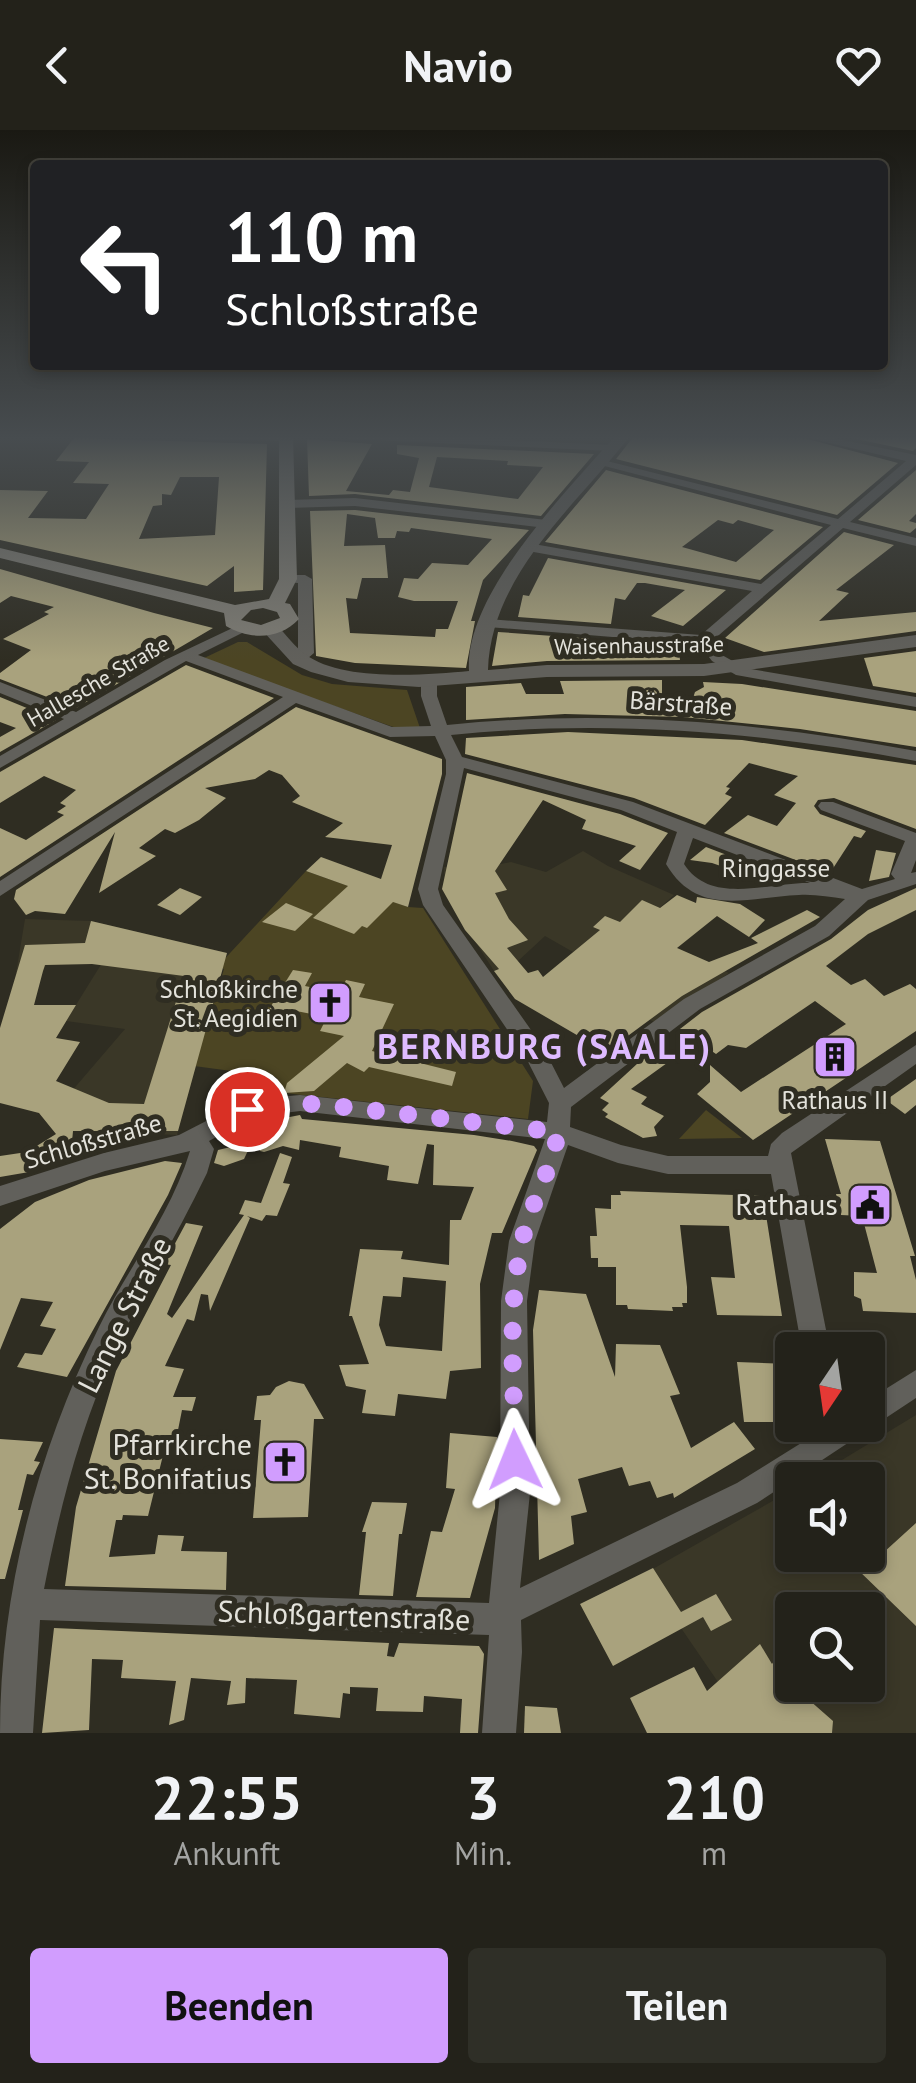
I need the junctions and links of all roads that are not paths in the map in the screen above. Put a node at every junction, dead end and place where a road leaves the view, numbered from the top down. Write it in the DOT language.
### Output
graph roads {
  1 [pos="287,511"];
  2 [pos="431,511"];
  3 [pos="557,511"];
  4 [pos="792,511"];
  5 [pos="855,511"];
  6 [pos="841,523"];
  7 [pos="546,524"];
  8 [pos="916,542"];
  9 [pos="528,547"];
  10 [pos="0,554"];
  11 [pos="288,579"];
  12 [pos="762,589"];
  13 [pos="275,605"];
  14 [pos="238,620"];
  15 [pos="488,623"];
  16 [pos="271,630"];
  17 [pos="704,640"];
  18 [pos="916,641"];
  19 [pos="186,656"];
  20 [pos="300,660"];
  21 [pos="730,667"];
  22 [pos="480,676"];
  23 [pos="429,680"];
  24 [pos="0,687"];
  25 [pos="294,697"];
  26 [pos="916,702"];
  27 [pos="77,718"];
  28 [pos="441,731"];
  29 [pos="916,756"];
  30 [pos="455,760"];
  31 [pos="0,763"];
  32 [pos="826,806"];
  33 [pos="688,827"];
  34 [pos="916,839"];
  35 [pos="911,879"];
  36 [pos="0,890"];
  37 [pos="861,896"];
  38 [pos="916,1053"];
  39 [pos="559,1117"];
  40 [pos="196,1138"];
  41 [pos="781,1165"];
  42 [pos="0,1196"];
  43 [pos="813,1332"];
  44 [pos="916,1382"];
  45 [pos="885,1404"];
  46 [pos="828,1442"];
  47 [pos="25,1604"];
  48 [pos="504,1612"];
  49 [pos="16,1733"];
  50 [pos="499,1733"];
  1 -- 11 [label="main road"];
  2 -- 7 [label="street"];
  3 -- 7 [label="street"];
  4 -- 6 [label="street"];
  5 -- 6 [label="street"];
  6 -- 8 [label="street"];
  6 -- 12 [label="street"];
  7 -- 9 [label="street"];
  9 -- 12 [label="street"];
  9 -- 15 [label="street"];
  10 -- 14 [label="main road"];
  11 -- 13 [label="main road"];
  11 -- 20 [label="street"];
  12 -- 17 [label="street"];
  13 -- 14 [label="main road"];
  13 -- 16 [label="main road"];
  14 -- 16 [label="main road"];
  14 -- 19 [label="street, Hallesche Straße"];
  15 -- 17 [label="street"];
  15 -- 22 [label="street"];
  16 -- 20 [label="street"];
  17 -- 21 [label="street"];
  18 -- 21 [label="street"];
  19 -- 25 [label="street, Bärstraße"];
  19 -- 27 [label="street, Hallesche Straße"];
  20 -- 23 [label="street, Waisenhausstraße"];
  21 -- 22 [label="street, Waisenhausstraße"];
  21 -- 26 [label="street, Waisenhausstraße"];
  22 -- 23 [label="street, Waisenhausstraße"];
  23 -- 28 [label="street"];
  24 -- 27 [label="street"];
  25 -- 28 [label="street, Bärstraße"];
  25 -- 36 [label="street"];
  27 -- 31 [label="street, Hallesche Straße"];
  28 -- 29 [label="street, Bärstraße"];
  28 -- 30 [label="street"];
  30 -- 33 [label="street, Ringgasse"];
  30 -- 39 [label="street"];
  32 -- 34 [label="street"];
  33 -- 37 [label="street, Ringgasse"];
  33 -- 37 [label="street, Ringgasse"];
  34 -- 35 [label="street"];
  35 -- 37 [label="street"];
  37 -- 39 [label="street"];
  38 -- 41 [label="street"];
  39 -- 40 [label="street, Schloßstraße"];
  39 -- 41 [label="street, Schloßstraße"];
  39 -- 48 [label="street"];
  40 -- 42 [label="street, Schloßstraße"];
  40 -- 47 [label="street, Lange Straße"];
  41 -- 43 [label="street"];
  44 -- 45 [label="street"];
  46 -- 48 [label="street, Schloßgartenstraße"];
  47 -- 48 [label="street, Schloßgartenstraße"];
  47 -- 49 [label="street, Lange Straße"];
  48 -- 50 [label="street"];
}
